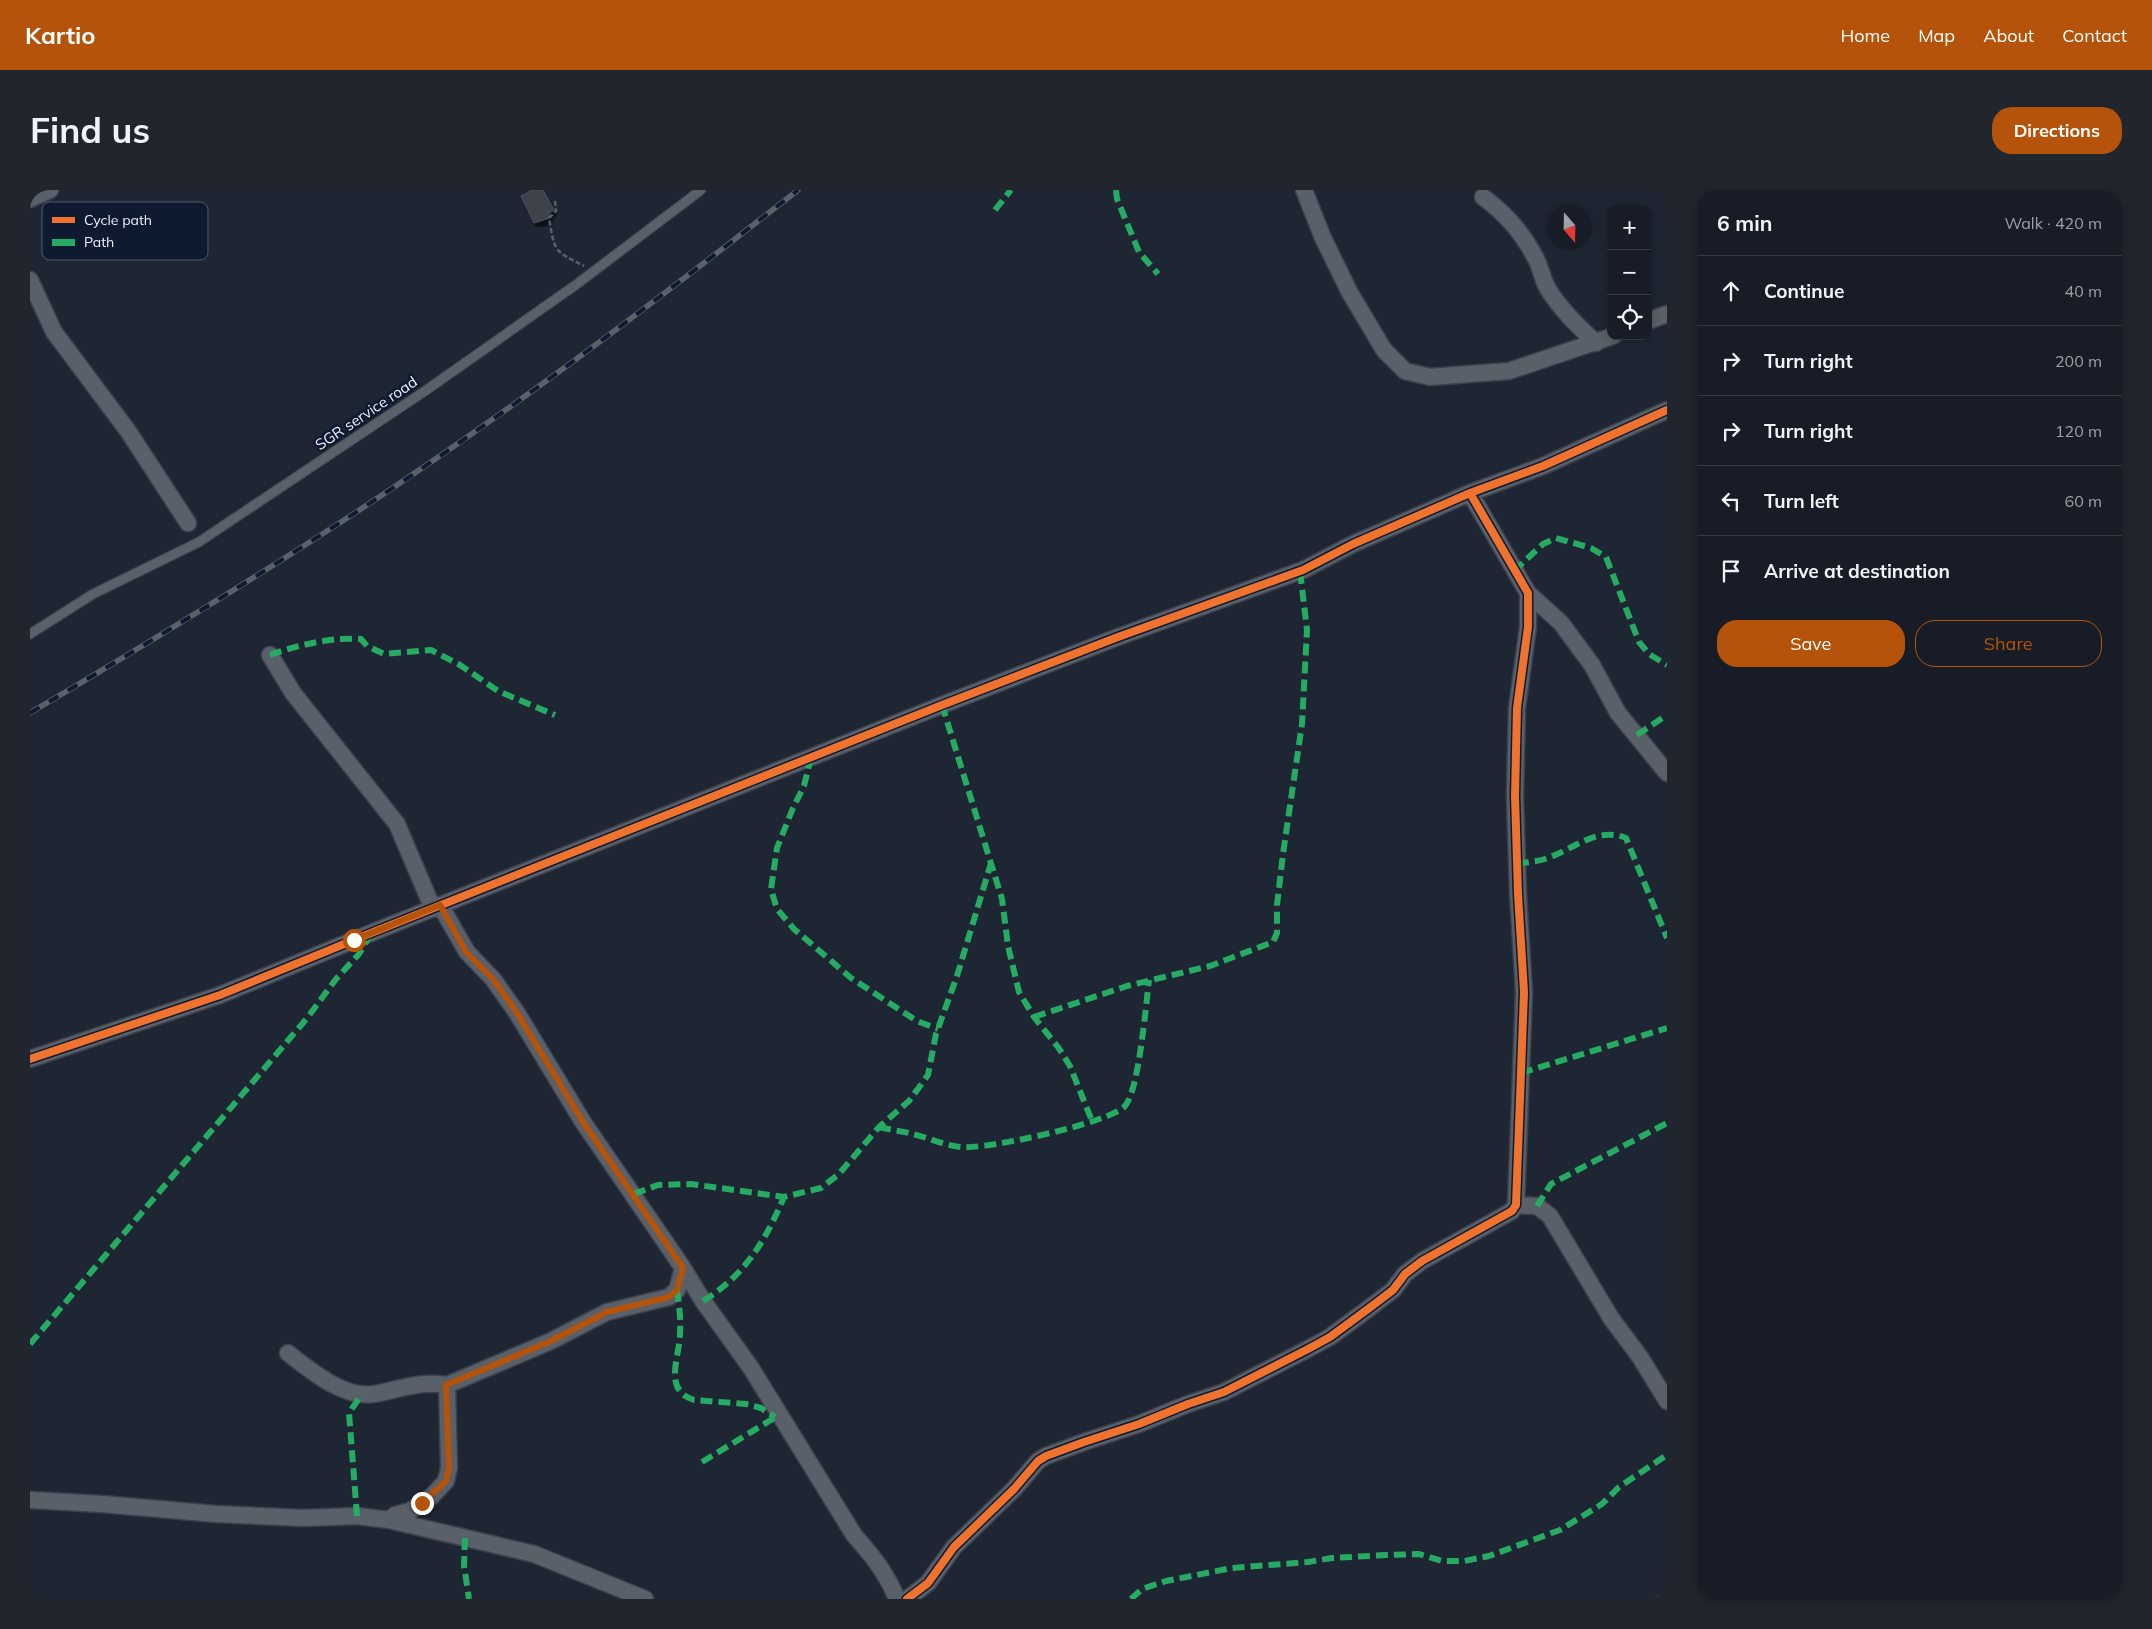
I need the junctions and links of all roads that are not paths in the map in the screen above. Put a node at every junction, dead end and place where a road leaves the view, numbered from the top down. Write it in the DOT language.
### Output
graph roads {
  1 [pos="50,190"];
  2 [pos="701,190"];
  3 [pos="1304,190"];
  4 [pos="1483,196"];
  5 [pos="30,199"];
  6 [pos="30,280"];
  7 [pos="1667,314"];
  8 [pos="1652,320"];
  9 [pos="1607,338"];
  10 [pos="1596,343"];
  11 [pos="1667,410"];
  12 [pos="1470,493"];
  13 [pos="188,523"];
  14 [pos="1528,593"];
  15 [pos="30,634"];
  16 [pos="270,655"];
  17 [pos="1667,772"];
  18 [pos="437,907"];
  19 [pos="30,1059"];
  20 [pos="1516,1205"];
  21 [pos="683,1268"];
  22 [pos="288,1353"];
  23 [pos="446,1385"];
  24 [pos="1667,1401"];
  25 [pos="30,1500"];
  26 [pos="389,1520"];
  27 [pos="646,1599"];
  28 [pos="897,1599"];
  29 [pos="907,1599"];
  1 -- 5 [label="street"];
  2 -- 15 [label="lane, SGR service road"];
  3 -- 10 [label="street"];
  4 -- 10 [label="street"];
  6 -- 13 [label="street"];
  7 -- 8 [label="street"];
  9 -- 10 [label="street"];
  11 -- 12 [label="street"];
  12 -- 14 [label="street"];
  12 -- 18 [label="street"];
  14 -- 17 [label="street"];
  14 -- 20 [label="street"];
  16 -- 18 [label="street"];
  18 -- 19 [label="street"];
  18 -- 21 [label="street"];
  20 -- 24 [label="street"];
  20 -- 29 [label="street"];
  21 -- 23 [label="street"];
  21 -- 28 [label="street"];
  22 -- 23 [label="street"];
  23 -- 26 [label="street"];
  25 -- 26 [label="street"];
  26 -- 27 [label="street"];
}
